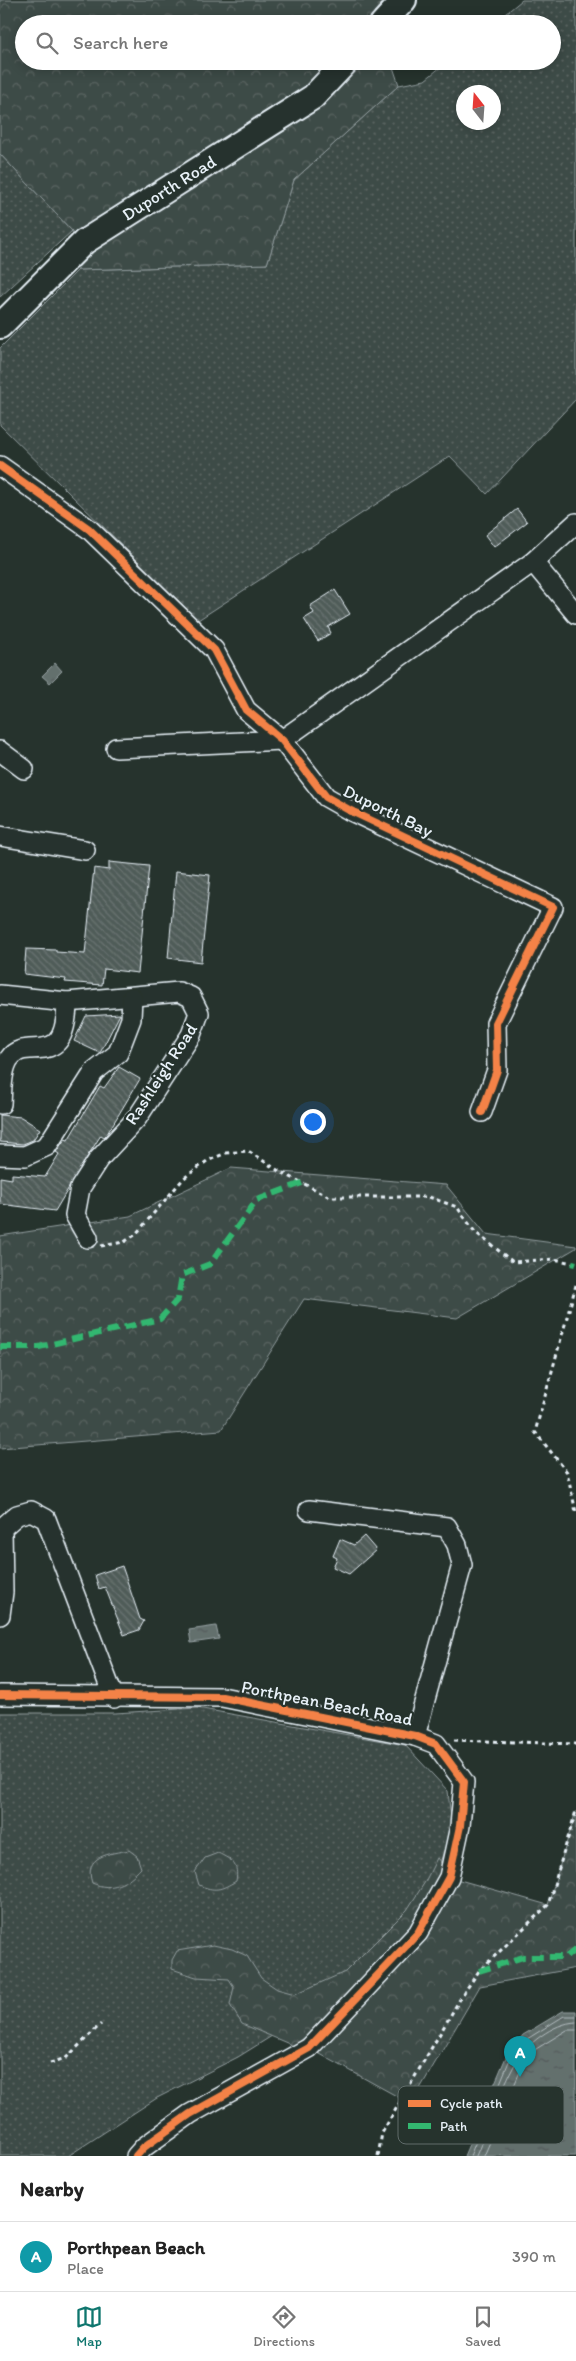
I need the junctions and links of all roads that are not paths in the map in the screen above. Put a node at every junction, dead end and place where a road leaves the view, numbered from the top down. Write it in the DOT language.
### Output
graph roads {
  1 [pos="404,0"];
  2 [pos="390,15"];
  3 [pos="338,70"];
  4 [pos="0,326"];
  5 [pos="0,466"];
  6 [pos="576,522"];
  7 [pos="534,562"];
  8 [pos="576,614"];
  9 [pos="282,740"];
  10 [pos="116,748"];
  11 [pos="0,751"];
  12 [pos="24,769"];
  13 [pos="0,836"];
  14 [pos="85,850"];
  15 [pos="0,995"];
  16 [pos="132,997"];
  17 [pos="67,1002"];
  18 [pos="1,1104"];
  19 [pos="482,1112"];
  20 [pos="0,1155"];
  21 [pos="88,1238"];
  22 [pos="310,1510"];
  23 [pos="0,1614"];
  24 [pos="0,1695"];
  25 [pos="114,1698"];
  26 [pos="415,1736"];
  27 [pos="136,2156"];
  1 -- 2 [label="street"];
  3 -- 4 [label="street, Duporth Road"];
  5 -- 9 [label="street, Duporth Bay"];
  6 -- 7 [label="street"];
  7 -- 8 [label="street"];
  7 -- 9 [label="street"];
  9 -- 10 [label="street"];
  9 -- 19 [label="street, Duporth Bay"];
  11 -- 12 [label="street"];
  13 -- 14 [label="street"];
  15 -- 17 [label="street, Rashleigh Road"];
  16 -- 17 [label="street, Rashleigh Road"];
  16 -- 20 [label="street"];
  16 -- 21 [label="street, Rashleigh Road"];
  17 -- 18 [label="street"];
  22 -- 26 [label="street"];
  23 -- 25 [label="street"];
  24 -- 25 [label="street, Porthpean Beach Road"];
  25 -- 26 [label="street, Porthpean Beach Road"];
  26 -- 27 [label="street, Porthpean Beach Road"];
}
